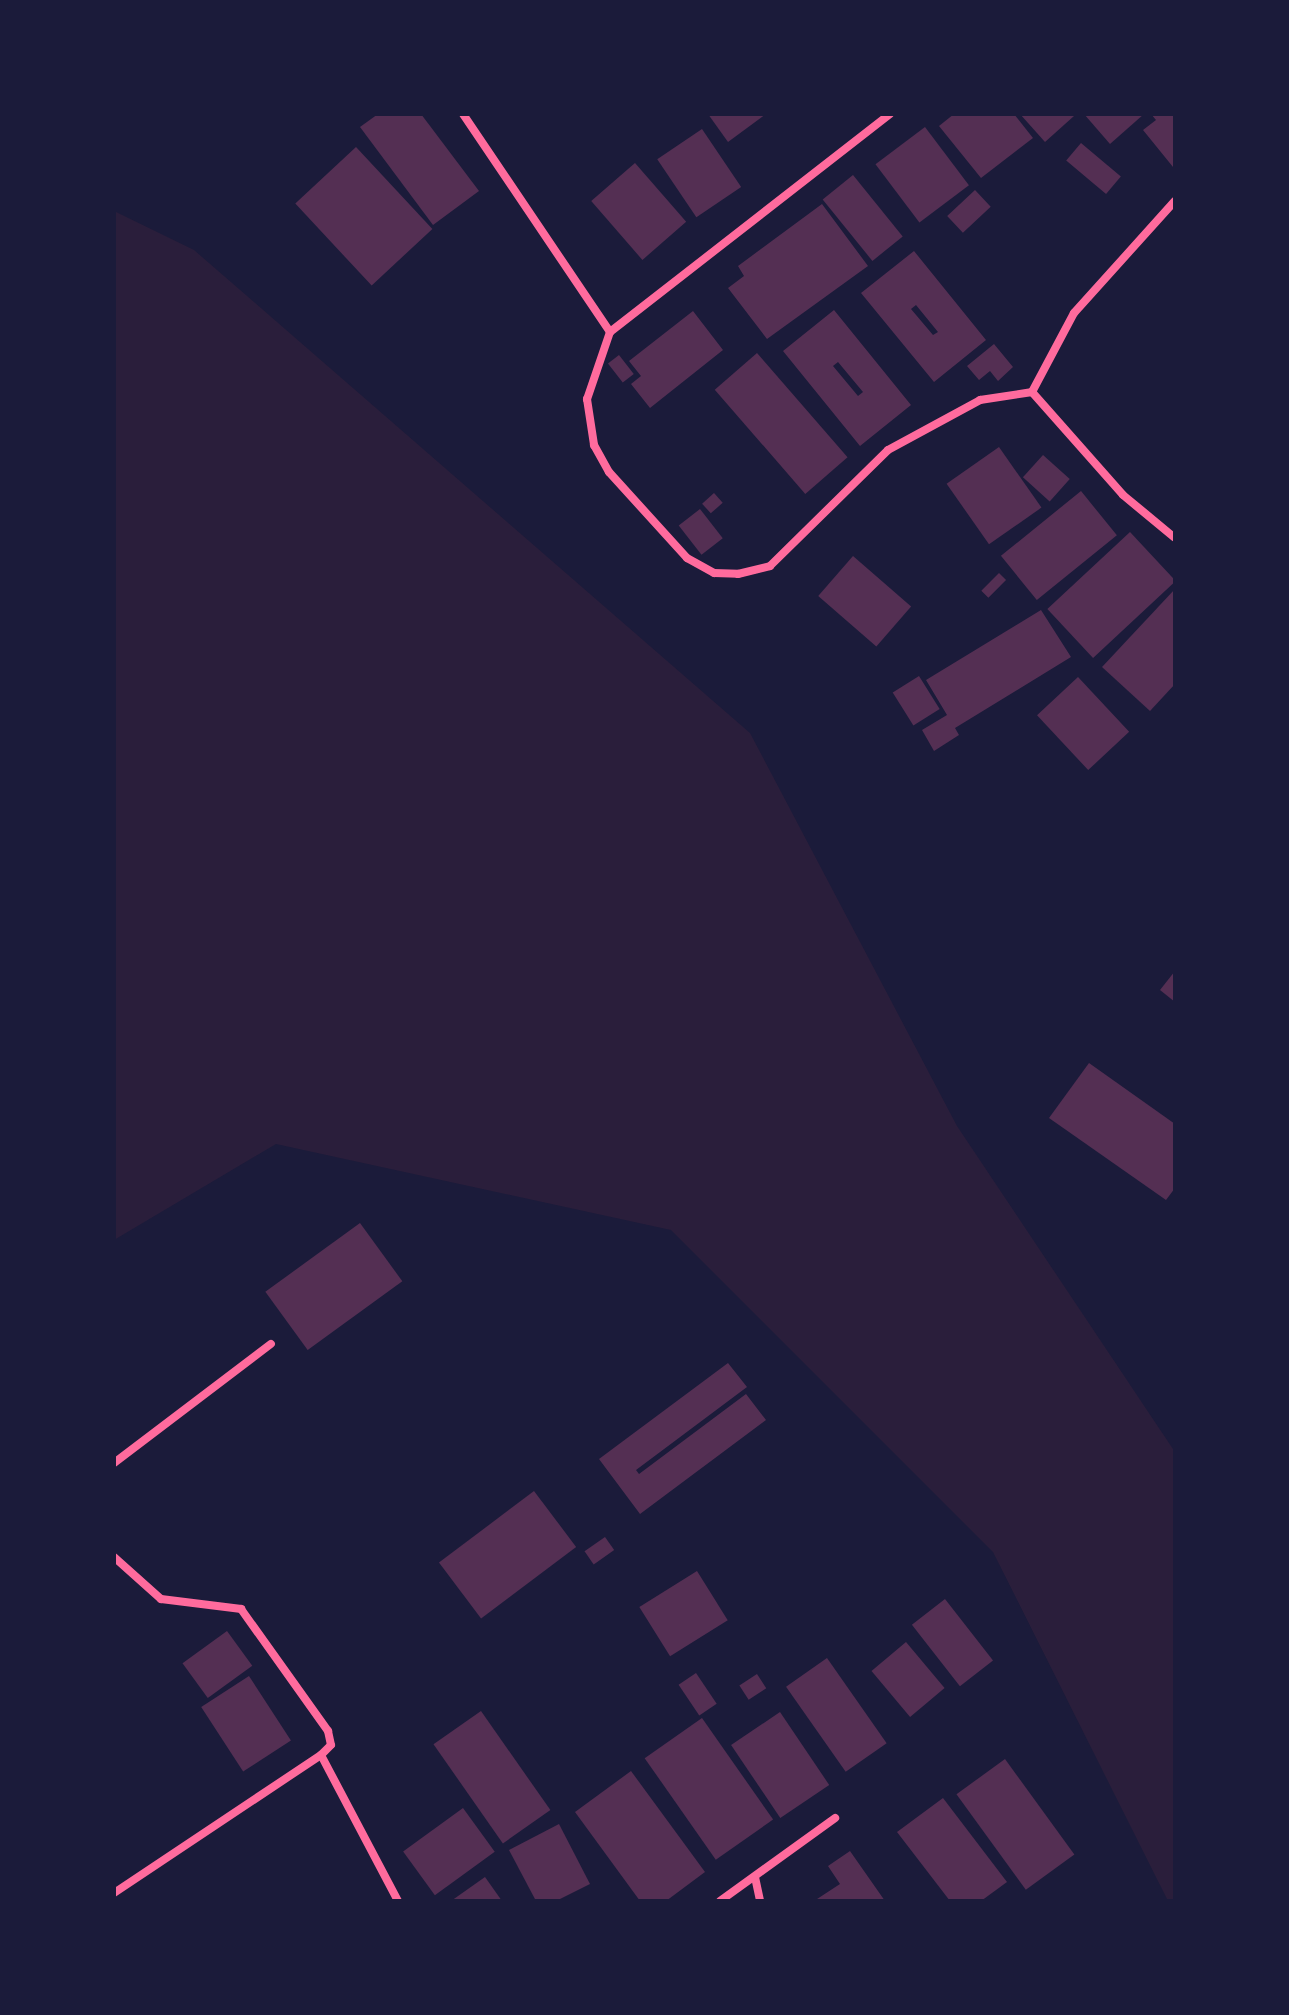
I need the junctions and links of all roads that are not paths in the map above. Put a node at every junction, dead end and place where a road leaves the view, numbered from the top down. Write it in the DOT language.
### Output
graph roads {
  1 [pos="463,114"];
  2 [pos="878,114"];
  3 [pos="890,114"];
  4 [pos="877,124"];
  5 [pos="1175,201"];
  6 [pos="610,332"];
  7 [pos="1032,392"];
  8 [pos="1175,538"];
  9 [pos="271,1344"];
  10 [pos="114,1463"];
  11 [pos="114,1557"];
  12 [pos="321,1755"];
  13 [pos="835,1818"];
  14 [pos="755,1877"];
  15 [pos="114,1893"];
  16 [pos="398,1901"];
  17 [pos="720,1901"];
  18 [pos="760,1901"];
  1 -- 6 [label="street"];
  2 -- 4 [label="street"];
  3 -- 4 [label="street"];
  4 -- 6 [label="street"];
  5 -- 7 [label="street"];
  6 -- 7 [label="street"];
  7 -- 8 [label="street"];
  9 -- 10 [label="street"];
  11 -- 12 [label="street"];
  12 -- 15 [label="street"];
  12 -- 16 [label="street"];
  13 -- 14 [label="street"];
  14 -- 17 [label="street"];
  14 -- 18 [label="street"];
}
